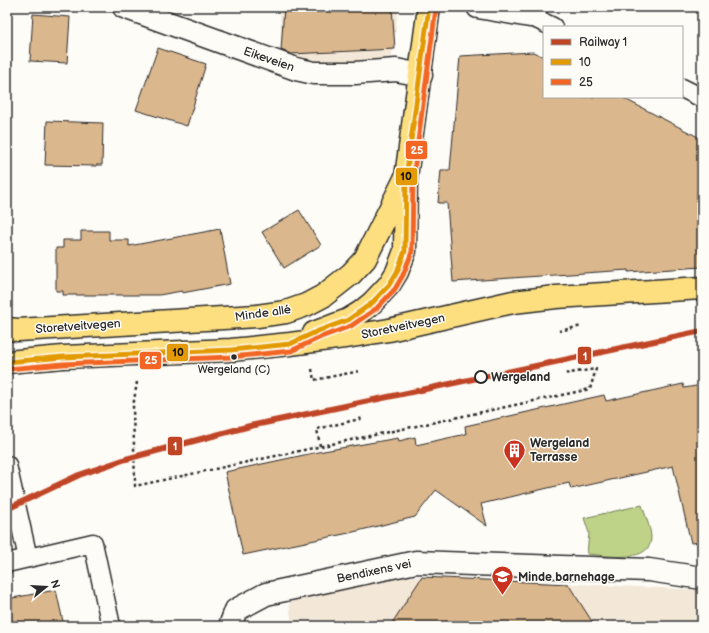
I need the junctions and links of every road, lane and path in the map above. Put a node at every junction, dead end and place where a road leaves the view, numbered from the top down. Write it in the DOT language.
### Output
graph roads {
  1 [pos="124,7"];
  2 [pos="429,7"];
  3 [pos="478,7"];
  4 [pos="533,11"];
  5 [pos="552,26"];
  6 [pos="421,75"];
  7 [pos="683,88"];
  8 [pos="702,98"];
  9 [pos="406,177"];
  10 [pos="702,288"];
  11 [pos="172,320"];
  12 [pos="588,324"];
  13 [pos="7,329"];
  14 [pos="559,330"];
  15 [pos="290,344"];
  16 [pos="7,362"];
  17 [pos="311,364"];
  18 [pos="360,371"];
  19 [pos="563,374"];
  20 [pos="137,375"];
  21 [pos="364,418"];
  22 [pos="320,446"];
  23 [pos="7,465"];
  24 [pos="28,558"];
  25 [pos="7,563"];
  26 [pos="702,578"];
  27 [pos="111,626"];
  28 [pos="230,626"];
  1 -- 6 [label="street, Eikeveien"];
  2 -- 6 [label="main road, Minde allé"];
  3 -- 4 [label="street"];
  4 -- 5 [label="lane"];
  6 -- 9 [label="main road, Minde allé"];
  7 -- 8 [label="lane"];
  9 -- 11 [label="main road, Minde allé"];
  9 -- 15 [label="main road, Minde allé"];
  10 -- 15 [label="main road, Storetveitvegen"];
  11 -- 13 [label="main road, Storetveitvegen"];
  12 -- 14 [label="path"];
  15 -- 16 [label="main road, Storetveitvegen"];
  17 -- 18 [label="path"];
  19 -- 22 [label="path"];
  20 -- 22 [label="path"];
  21 -- 22 [label="path"];
  23 -- 24 [label="lane"];
  24 -- 25 [label="lane"];
  24 -- 27 [label="lane"];
  26 -- 28 [label="street, Bendixens vei"];
}
